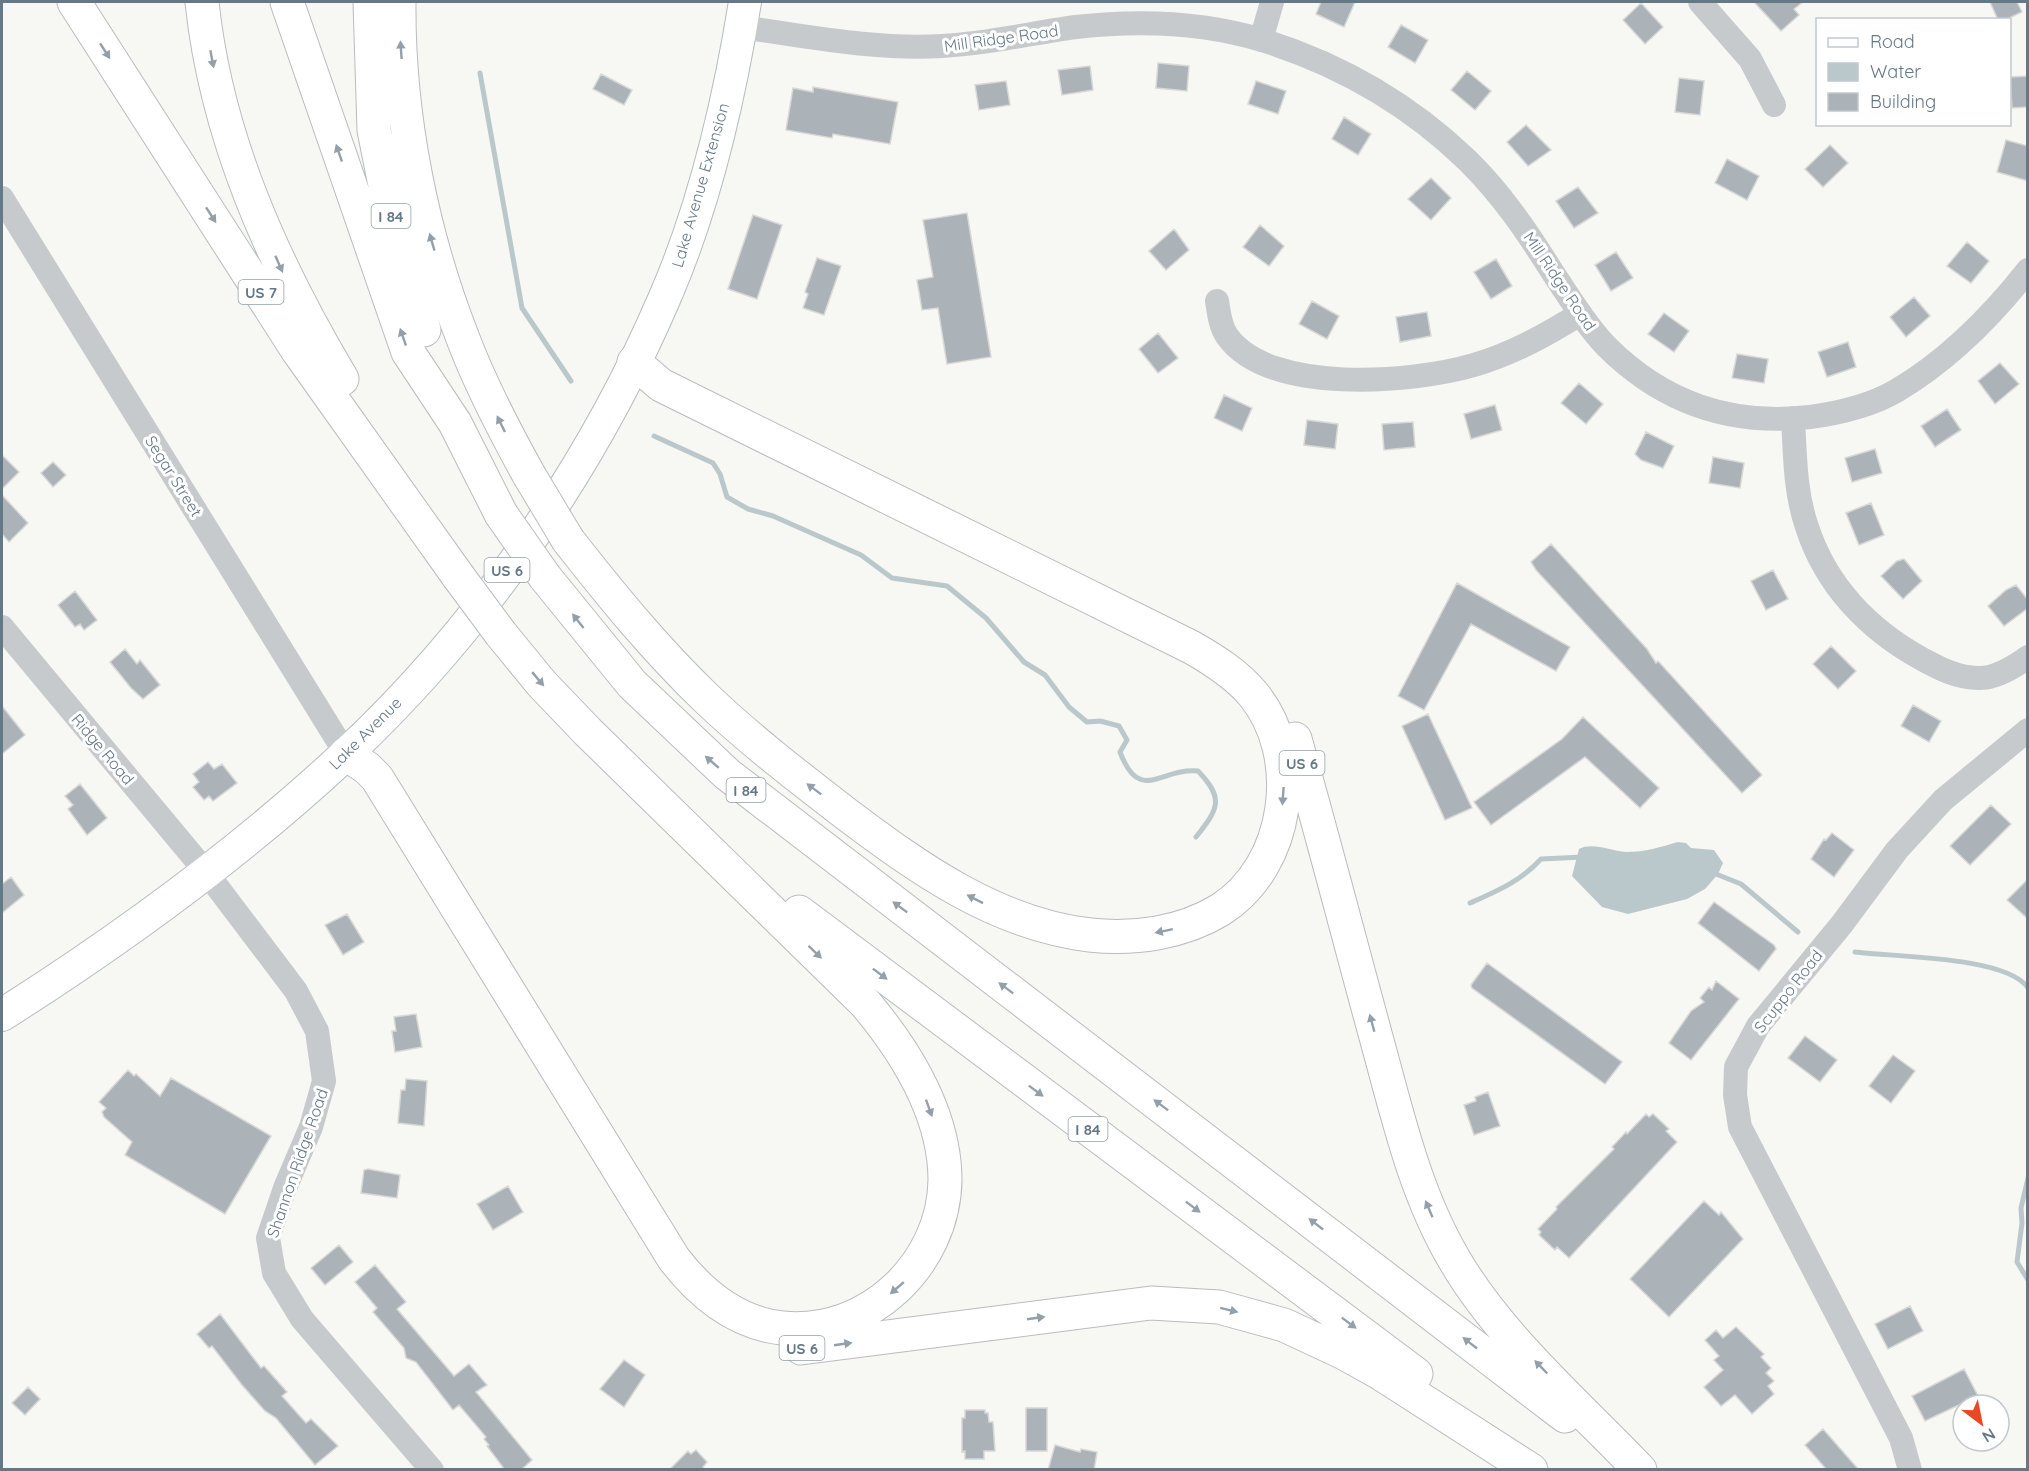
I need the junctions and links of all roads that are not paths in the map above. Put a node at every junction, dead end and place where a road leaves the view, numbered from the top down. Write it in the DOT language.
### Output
graph roads {
  1 [pos="74,2"];
  2 [pos="202,2"];
  3 [pos="287,2"];
  4 [pos="369,2"];
  5 [pos="399,2"];
  6 [pos="1272,2"];
  7 [pos="1700,2"];
  8 [pos="743,14"];
  9 [pos="1261,40"];
  10 [pos="1774,105"];
  11 [pos="2,198"];
  12 [pos="2028,270"];
  13 [pos="1217,301"];
  14 [pos="1580,314"];
  15 [pos="634,362"];
  16 [pos="1793,418"];
  17 [pos="455,423"];
  18 [pos="459,576"];
  19 [pos="2,627"];
  20 [pos="2028,657"];
  21 [pos="2028,730"];
  22 [pos="346,754"];
  23 [pos="639,779"];
  24 [pos="206,872"];
  25 [pos="2,1015"];
  26 [pos="432,1470"];
  27 [pos="1531,1470"];
  28 [pos="1544,1470"];
  29 [pos="1632,1470"];
  30 [pos="1640,1470"];
  31 [pos="1910,1470"];
  1 -- 18 [label="highway, US 7, one-way"];
  2 -- 18 [label="highway, I 84, one-way"];
  17 -- 3 [label="highway, one-way"];
  4 -- 17 [label="highway, I 84"];
  15 -- 5 [label="highway, one-way, bridge"];
  6 -- 9 [label="street"];
  7 -- 10 [label="street"];
  8 -- 9 [label="street, Mill Ridge Road"];
  8 -- 15 [label="main road, Lake Avenue Extension / US 6"];
  9 -- 14 [label="street, Mill Ridge Road"];
  11 -- 22 [label="street, Segar Street"];
  12 -- 16 [label="street, Mill Ridge Road"];
  13 -- 14 [label="street"];
  14 -- 16 [label="street, Mill Ridge Road"];
  15 -- 22 [label="main road, Lake Avenue / US 6"];
  30 -- 15 [label="highway, US 6, one-way"];
  16 -- 20 [label="street"];
  29 -- 17 [label="highway, I 84, one-way, bridge"];
  18 -- 23 [label="highway, I 84, one-way, bridge"];
  19 -- 24 [label="street, Ridge Road"];
  21 -- 31 [label="street, Scuppo Road"];
  23 -- 22 [label="highway, one-way"];
  22 -- 24 [label="main road, Lake Avenue"];
  22 -- 27 [label="highway, US 6, one-way"];
  23 -- 28 [label="highway, I 84, one-way"];
  24 -- 25 [label="main road, Lake Avenue"];
  24 -- 26 [label="street, Shannon Ridge Road"];
}
